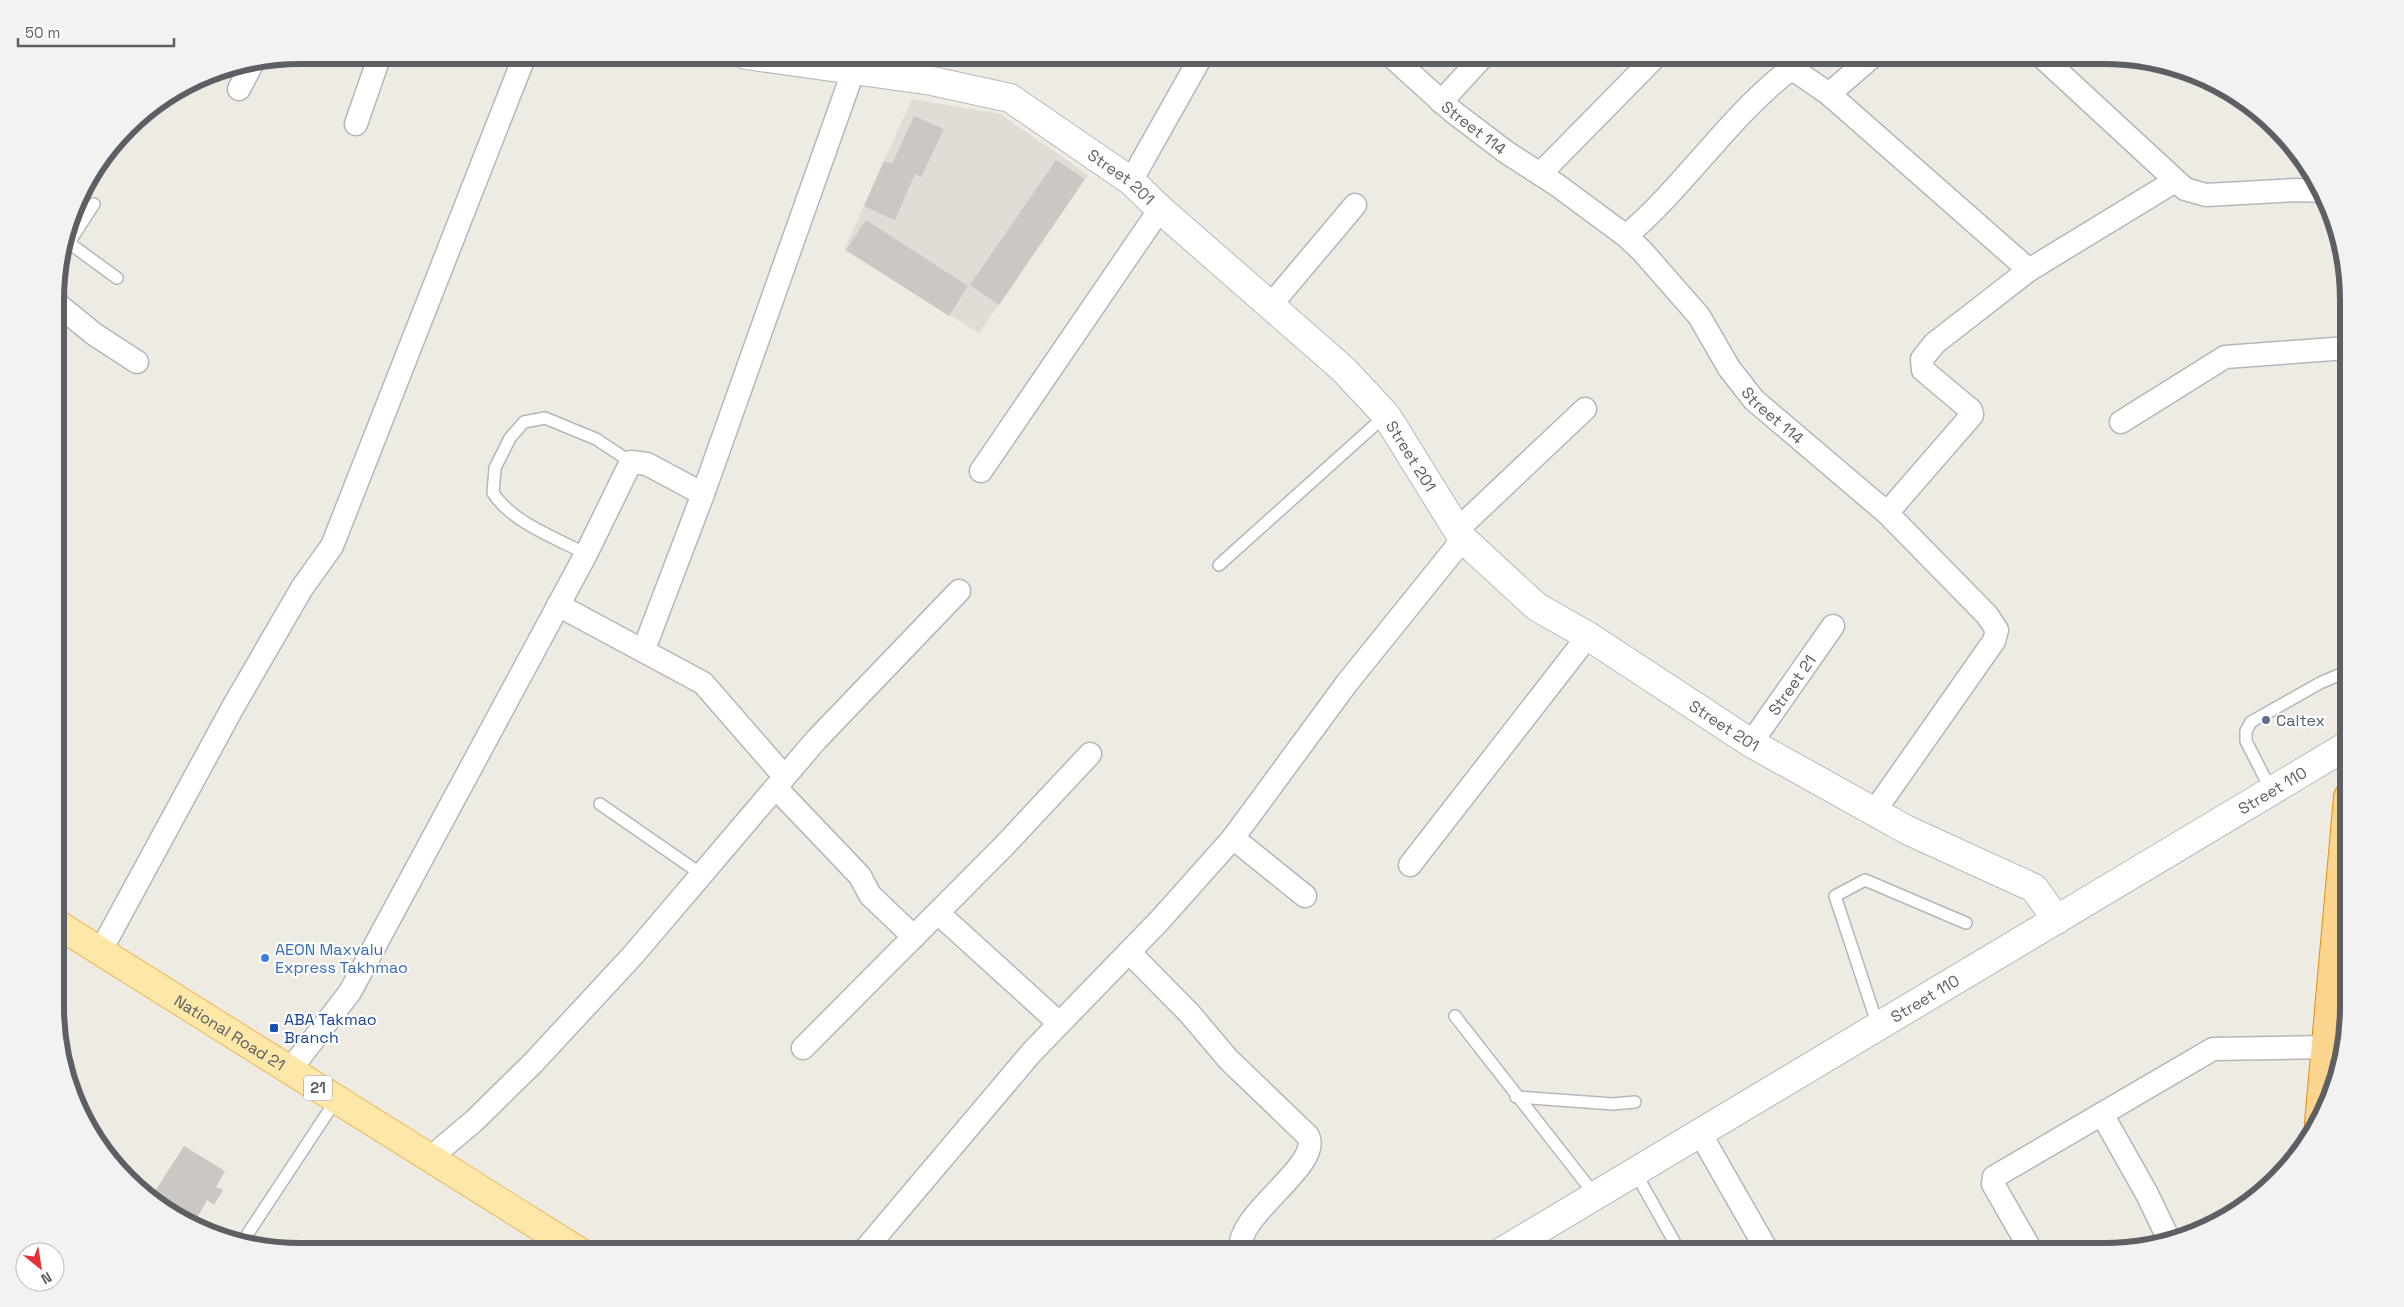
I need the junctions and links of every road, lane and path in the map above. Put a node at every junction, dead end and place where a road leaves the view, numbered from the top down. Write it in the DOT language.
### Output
graph roads {
  1 [pos="377,64"];
  2 [pos="521,64"];
  3 [pos="838,64"];
  4 [pos="1197,64"];
  5 [pos="1400,64"];
  6 [pos="1476,64"];
  7 [pos="1649,64"];
  8 [pos="1864,64"];
  9 [pos="2050,64"];
  10 [pos="249,69"];
  11 [pos="854,69"];
  12 [pos="239,89"];
  13 [pos="1829,94"];
  14 [pos="1441,102"];
  15 [pos="356,124"];
  16 [pos="1540,174"];
  17 [pos="1131,181"];
  18 [pos="2175,181"];
  19 [pos="2314,191"];
  20 [pos="94,204"];
  21 [pos="1355,205"];
  22 [pos="1160,209"];
  23 [pos="1626,236"];
  24 [pos="72,238"];
  25 [pos="70,248"];
  26 [pos="2029,270"];
  27 [pos="117,278"];
  28 [pos="1270,306"];
  29 [pos="64,310"];
  30 [pos="2340,348"];
  31 [pos="137,362"];
  32 [pos="1585,409"];
  33 [pos="1386,415"];
  34 [pos="2121,422"];
  35 [pos="631,462"];
  36 [pos="981,471"];
  37 [pos="703,494"];
  38 [pos="1887,513"];
  39 [pos="1460,535"];
  40 [pos="586,554"];
  41 [pos="1219,565"];
  42 [pos="959,591"];
  43 [pos="558,605"];
  44 [pos="1833,626"];
  45 [pos="1588,636"];
  46 [pos="644,650"];
  47 [pos="2340,674"];
  48 [pos="1751,743"];
  49 [pos="2340,750"];
  50 [pos="1090,754"];
  51 [pos="780,782"];
  52 [pos="2272,792"];
  53 [pos="600,804"];
  54 [pos="1874,812"];
  55 [pos="1233,838"];
  56 [pos="1410,865"];
  57 [pos="701,874"];
  58 [pos="1304,896"];
  59 [pos="938,913"];
  60 [pos="2057,920"];
  61 [pos="1966,923"];
  62 [pos="2340,925"];
  63 [pos="64,929"];
  64 [pos="914,937"];
  65 [pos="100,952"];
  66 [pos="1129,952"];
  67 [pos="1455,1016"];
  68 [pos="1060,1023"];
  69 [pos="1878,1026"];
  70 [pos="2326,1047"];
  71 [pos="803,1048"];
  72 [pos="290,1070"];
  73 [pos="2328,1084"];
  74 [pos="1516,1097"];
  75 [pos="336,1100"];
  76 [pos="1635,1102"];
  77 [pos="2102,1114"];
  78 [pos="1700,1133"];
  79 [pos="430,1158"];
  80 [pos="1634,1172"];
  81 [pos="1595,1195"];
  82 [pos="2166,1235"];
  83 [pos="246,1237"];
  84 [pos="566,1243"];
  85 [pos="871,1243"];
  86 [pos="1241,1243"];
  87 [pos="1516,1243"];
  88 [pos="1675,1243"];
  89 [pos="1763,1243"];
  90 [pos="2027,1243"];
  1 -- 15 [label="street"];
  2 -- 65 [label="street"];
  3 -- 11 [label="street, Street 201"];
  4 -- 17 [label="street"];
  5 -- 14 [label="street, Street 114"];
  6 -- 14 [label="street"];
  7 -- 16 [label="street"];
  8 -- 13 [label="street"];
  9 -- 18 [label="street"];
  10 -- 12 [label="street"];
  11 -- 17 [label="street, Street 201"];
  11 -- 37 [label="street"];
  13 -- 23 [label="street"];
  13 -- 26 [label="street"];
  14 -- 16 [label="street, Street 114"];
  16 -- 23 [label="street, Street 114"];
  17 -- 22 [label="street, Street 201"];
  18 -- 19 [label="street"];
  18 -- 26 [label="street"];
  20 -- 24 [label="lane"];
  21 -- 28 [label="street"];
  22 -- 28 [label="street, Street 201"];
  22 -- 36 [label="street"];
  23 -- 38 [label="street, Street 114"];
  25 -- 27 [label="lane"];
  26 -- 38 [label="street"];
  28 -- 33 [label="street, Street 201"];
  29 -- 31 [label="street"];
  30 -- 34 [label="street"];
  32 -- 39 [label="street"];
  33 -- 39 [label="street, Street 201"];
  33 -- 41 [label="lane"];
  35 -- 37 [label="street"];
  35 -- 40 [label="street"];
  35 -- 40 [label="lane"];
  37 -- 46 [label="street"];
  38 -- 54 [label="street, Street 114"];
  39 -- 45 [label="street, Street 201"];
  39 -- 55 [label="street"];
  40 -- 43 [label="street"];
  42 -- 51 [label="street"];
  43 -- 46 [label="street"];
  43 -- 72 [label="street"];
  44 -- 48 [label="street, Street 21"];
  45 -- 48 [label="street, Street 201"];
  45 -- 56 [label="street"];
  46 -- 51 [label="street"];
  47 -- 52 [label="lane"];
  48 -- 54 [label="street, Street 201"];
  49 -- 52 [label="street, Street 110"];
  50 -- 59 [label="street"];
  51 -- 57 [label="street"];
  51 -- 64 [label="street"];
  52 -- 60 [label="street, Street 110"];
  53 -- 57 [label="lane"];
  54 -- 60 [label="street, Street 201"];
  55 -- 58 [label="street"];
  55 -- 66 [label="street"];
  57 -- 79 [label="street"];
  59 -- 64 [label="street"];
  59 -- 68 [label="street"];
  60 -- 69 [label="street, Street 110"];
  61 -- 69 [label="lane"];
  62 -- 70 [label="highway"];
  63 -- 65 [label="main road, National Road 21 / 21"];
  64 -- 71 [label="street"];
  65 -- 72 [label="main road, National Road 21 / 21"];
  66 -- 68 [label="street"];
  66 -- 86 [label="street"];
  67 -- 74 [label="lane"];
  68 -- 85 [label="street"];
  69 -- 78 [label="street, Street 110"];
  70 -- 73 [label="highway"];
  70 -- 77 [label="street"];
  72 -- 75 [label="main road, National Road 21 / 21"];
  74 -- 76 [label="lane"];
  74 -- 81 [label="lane"];
  75 -- 79 [label="main road, National Road 21 / 21"];
  75 -- 83 [label="lane"];
  77 -- 82 [label="street"];
  77 -- 90 [label="street"];
  78 -- 80 [label="street, Street 110"];
  78 -- 89 [label="street"];
  79 -- 84 [label="main road, National Road 21 / 21"];
  80 -- 81 [label="street, Street 110"];
  80 -- 88 [label="lane"];
  81 -- 87 [label="street, Street 110"];
}
